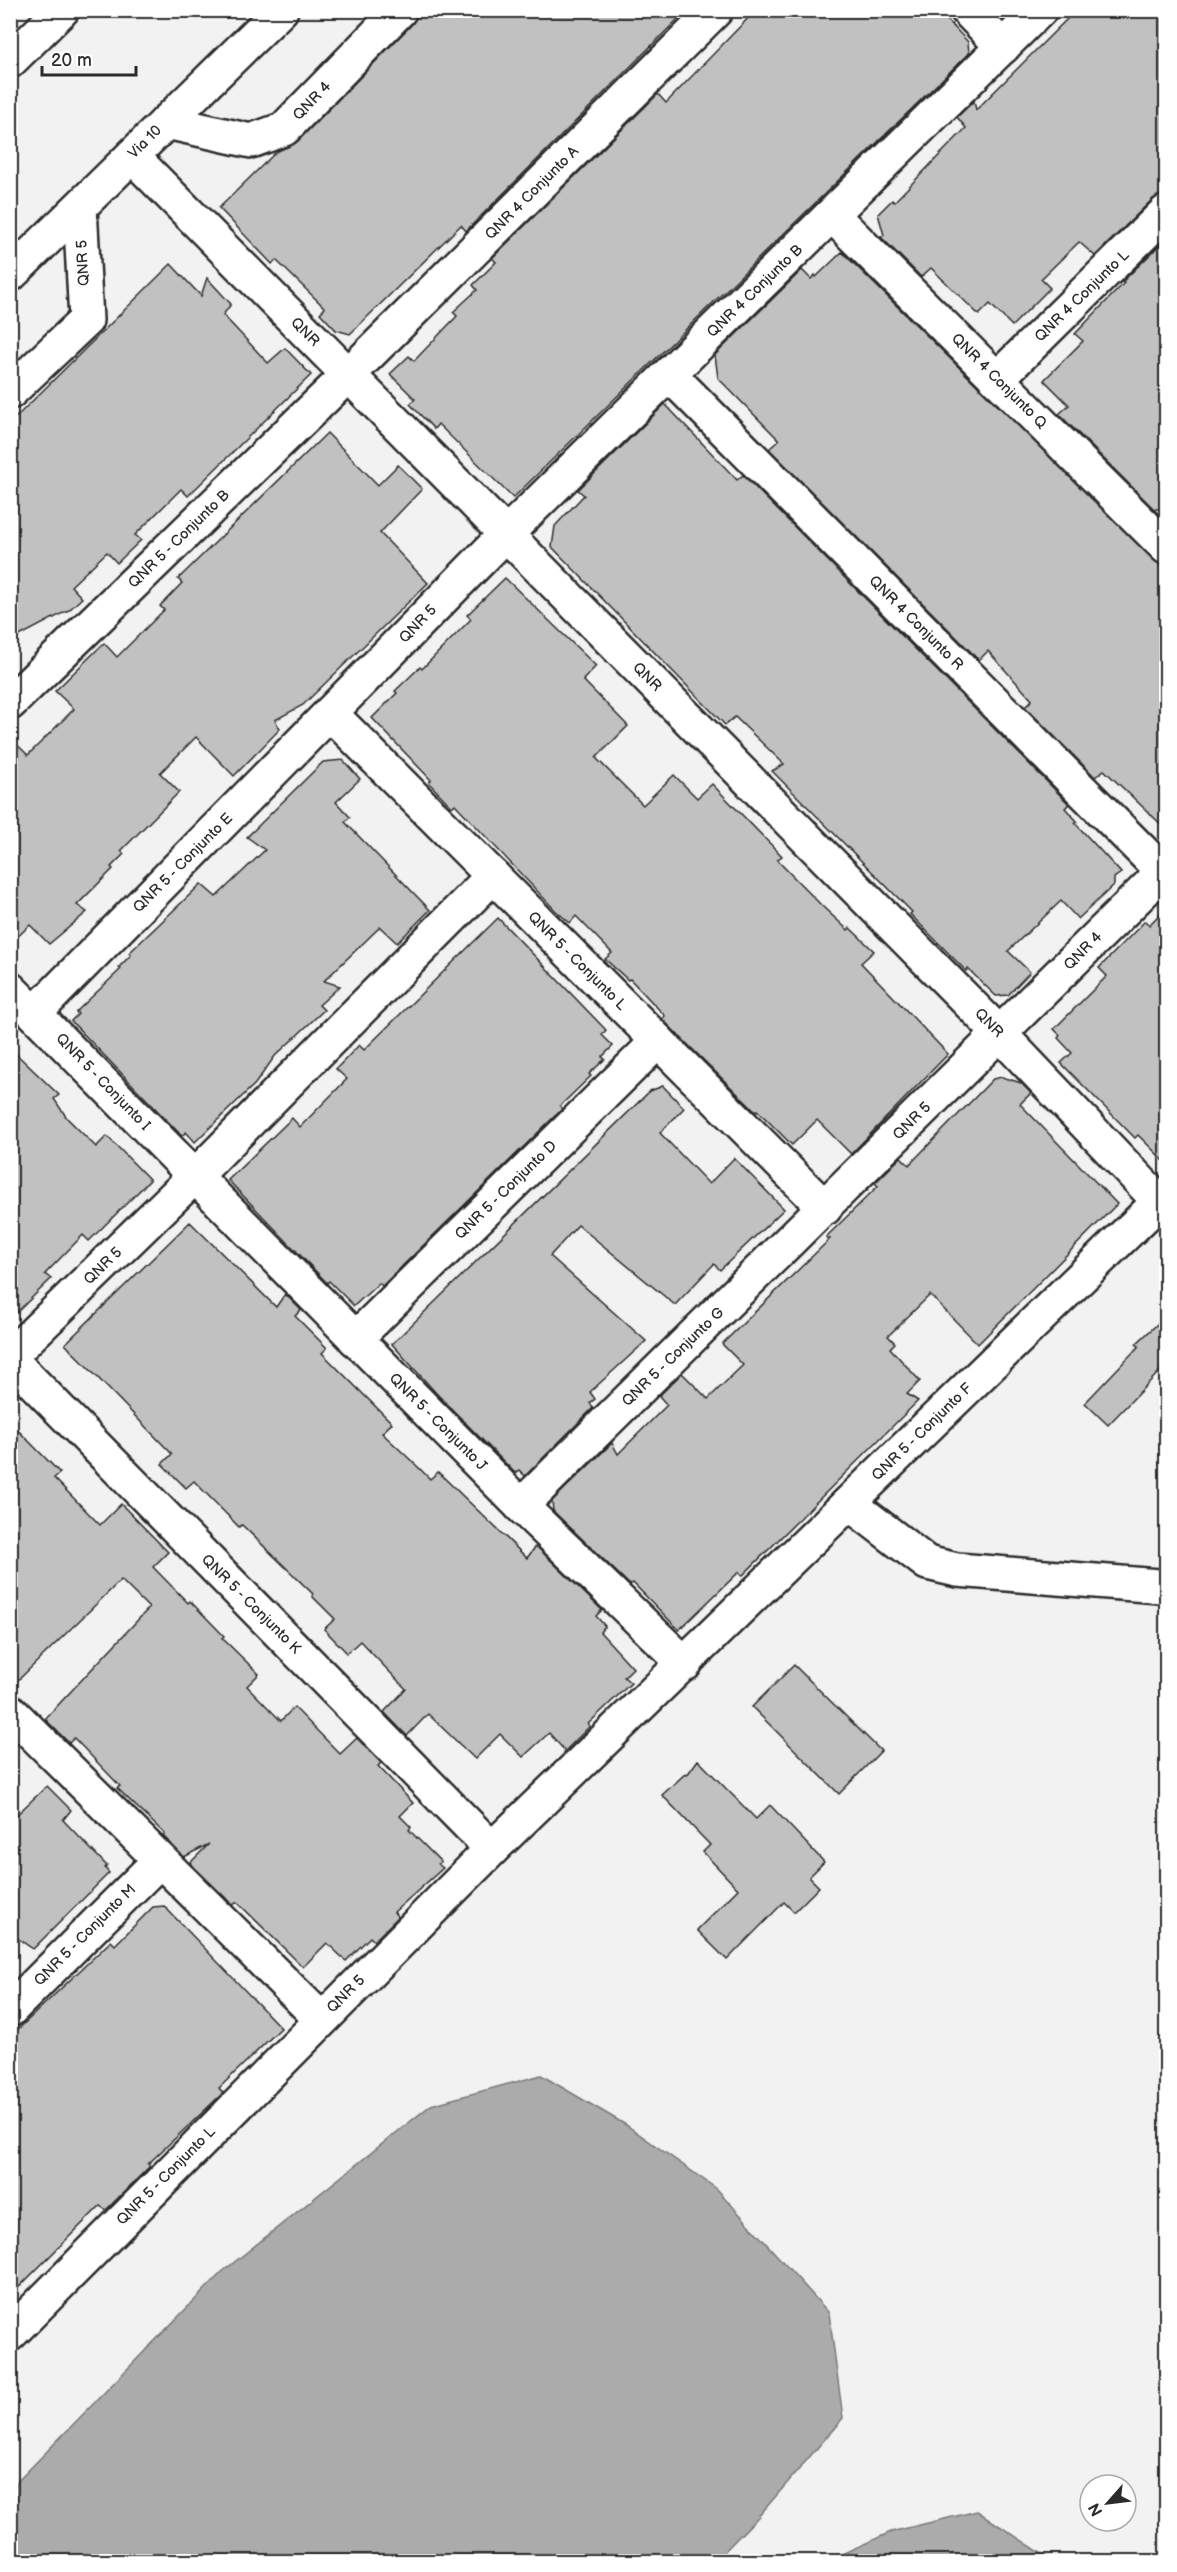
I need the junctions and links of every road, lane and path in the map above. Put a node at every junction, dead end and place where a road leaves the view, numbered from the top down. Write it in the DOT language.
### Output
graph roads {
  1 [pos="62,10"];
  2 [pos="281,10"];
  3 [pos="400,10"];
  4 [pos="716,10"];
  5 [pos="967,10"];
  6 [pos="1040,10"];
  7 [pos="1003,47"];
  8 [pos="10,61"];
  9 [pos="166,122"];
  10 [pos="132,156"];
  11 [pos="80,207"];
  12 [pos="1167,212"];
  13 [pos="832,215"];
  14 [pos="10,274"];
  15 [pos="669,374"];
  16 [pos="348,375"];
  17 [pos="997,379"];
  18 [pos="10,392"];
  19 [pos="506,534"];
  20 [pos="1165,542"];
  21 [pos="10,703"];
  22 [pos="330,713"];
  23 [pos="1165,870"];
  24 [pos="493,876"];
  25 [pos="10,989"];
  26 [pos="35,1013"];
  27 [pos="999,1034"];
  28 [pos="658,1041"];
  29 [pos="195,1176"];
  30 [pos="1163,1198"];
  31 [pos="825,1208"];
  32 [pos="355,1339"];
  33 [pos="10,1357"];
  34 [pos="849,1503"];
  35 [pos="521,1506"];
  36 [pos="1167,1585"];
  37 [pos="685,1664"];
  38 [pos="10,1711"];
  39 [pos="492,1849"];
  40 [pos="160,1860"];
  41 [pos="10,2010"];
  42 [pos="321,2019"];
  43 [pos="10,2334"];
  1 -- 8 [label="street"];
  2 -- 9 [label="street, Via 10"];
  3 -- 9 [label="street, QNR 4"];
  4 -- 16 [label="street, QNR 4 Conjunto A"];
  5 -- 7 [label="street"];
  6 -- 7 [label="street, QNR 4 Conjunto B"];
  7 -- 13 [label="street, QNR 4 Conjunto B"];
  9 -- 10 [label="street, Via 10"];
  10 -- 11 [label="street, Via 10"];
  10 -- 16 [label="street, QNR"];
  11 -- 14 [label="street, Via 10"];
  11 -- 18 [label="street, QNR 5"];
  12 -- 17 [label="street, QNR 4 Conjunto L"];
  13 -- 15 [label="street, QNR 4 Conjunto B"];
  13 -- 17 [label="street, QNR 4 Conjunto Q"];
  15 -- 19 [label="street, QNR 4 Conjunto B"];
  15 -- 23 [label="street, QNR 4 Conjunto R"];
  16 -- 19 [label="street, QNR"];
  16 -- 21 [label="street, QNR 5 - Conjunto B"];
  17 -- 20 [label="street, QNR 4 Conjunto Q"];
  19 -- 22 [label="street, QNR 5"];
  19 -- 27 [label="street, QNR"];
  22 -- 24 [label="street, QNR 5 - Conjunto L"];
  22 -- 26 [label="street, QNR 5 - Conjunto E"];
  23 -- 27 [label="street, QNR 4"];
  24 -- 28 [label="street, QNR 5 - Conjunto L"];
  24 -- 29 [label="street"];
  25 -- 26 [label="street, QNR 5 - Conjunto I"];
  26 -- 29 [label="street, QNR 5 - Conjunto I"];
  27 -- 30 [label="street, QNR"];
  27 -- 31 [label="street, QNR 5"];
  28 -- 31 [label="street, QNR 5 - Conjunto L"];
  28 -- 32 [label="street, QNR 5 - Conjunto D"];
  29 -- 32 [label="street, QNR 5 - Conjunto J"];
  29 -- 33 [label="street, QNR 5"];
  30 -- 34 [label="street, QNR 5 - Conjunto F"];
  31 -- 35 [label="street, QNR 5 - Conjunto G"];
  32 -- 35 [label="street, QNR 5 - Conjunto J"];
  33 -- 39 [label="street, QNR 5 - Conjunto K"];
  34 -- 36 [label="street"];
  34 -- 37 [label="street, QNR 5 - Conjunto F"];
  35 -- 37 [label="street, QNR 5 - Conjunto J"];
  37 -- 39 [label="street, QNR 5"];
  38 -- 40 [label="street, QNR 5"];
  39 -- 42 [label="street, QNR 5"];
  40 -- 41 [label="street, QNR 5 - Conjunto M"];
  40 -- 42 [label="street, QNR 5"];
  42 -- 43 [label="street, QNR 5 - Conjunto L"];
}
